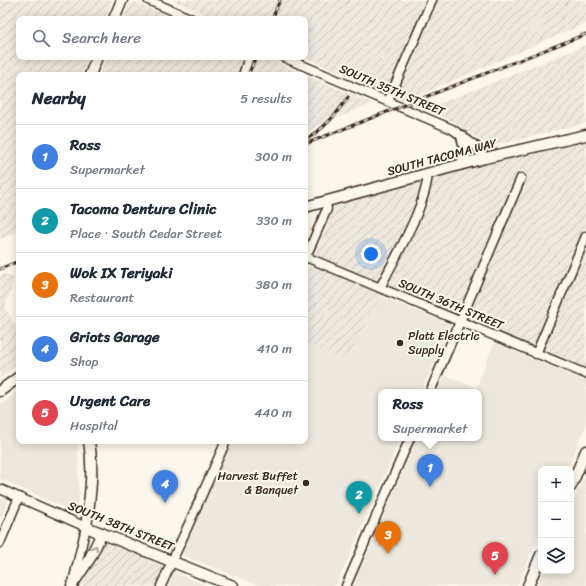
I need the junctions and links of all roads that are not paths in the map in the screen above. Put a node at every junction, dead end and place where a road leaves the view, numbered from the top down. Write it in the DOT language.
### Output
graph roads {
  1 [pos="122,0"];
  2 [pos="148,0"];
  3 [pos="432,0"];
  4 [pos="115,16"];
  5 [pos="185,16"];
  6 [pos="97,60"];
  7 [pos="248,60"];
  8 [pos="290,60"];
  9 [pos="91,72"];
  10 [pos="244,72"];
  11 [pos="388,102"];
  12 [pos="586,135"];
  13 [pos="462,136"];
  14 [pos="484,158"];
  15 [pos="462,164"];
  16 [pos="428,173"];
  17 [pos="521,178"];
  18 [pos="326,201"];
  19 [pos="308,205"];
  20 [pos="586,236"];
  21 [pos="308,251"];
  22 [pos="308,259"];
  23 [pos="380,288"];
  24 [pos="460,321"];
  25 [pos="536,354"];
  26 [pos="586,374"];
  27 [pos="16,379"];
  28 [pos="431,389"];
  29 [pos="0,391"];
  30 [pos="409,441"];
  31 [pos="89,444"];
  32 [pos="225,444"];
  33 [pos="586,451"];
  34 [pos="574,479"];
  35 [pos="0,489"];
  36 [pos="19,497"];
  37 [pos="86,527"];
  38 [pos="102,533"];
  39 [pos="0,542"];
  40 [pos="172,561"];
  41 [pos="538,562"];
  42 [pos="72,586"];
  43 [pos="161,586"];
  44 [pos="233,586"];
  45 [pos="346,586"];
  46 [pos="528,586"];
  1 -- 4 [label="main road"];
  2 -- 5 [label="street"];
  3 -- 11 [label="street"];
  6 -- 9 [label="main road"];
  7 -- 10 [label="street"];
  8 -- 11 [label="street, SOUTH 35TH STREET"];
  11 -- 13 [label="street, SOUTH 35TH STREET"];
  12 -- 14 [label="main road, SOUTH TACOMA WAY"];
  13 -- 14 [label="street, SOUTH 35TH STREET"];
  13 -- 15 [label="main road"];
  14 -- 15 [label="main road, SOUTH TACOMA WAY"];
  15 -- 16 [label="main road, SOUTH TACOMA WAY"];
  16 -- 18 [label="main road, SOUTH TACOMA WAY"];
  16 -- 23 [label="street"];
  17 -- 24 [label="street"];
  18 -- 19 [label="main road, SOUTH TACOMA WAY"];
  18 -- 21 [label="street"];
  20 -- 25 [label="street"];
  22 -- 23 [label="street, SOUTH 36TH STREET"];
  23 -- 24 [label="street, SOUTH 36TH STREET"];
  24 -- 25 [label="street, SOUTH 36TH STREET"];
  24 -- 28 [label="street"];
  25 -- 26 [label="street, SOUTH 36TH STREET"];
  27 -- 29 [label="main road"];
  30 -- 45 [label="street"];
  31 -- 37 [label="main road"];
  32 -- 40 [label="street"];
  33 -- 34 [label="main road"];
  35 -- 36 [label="street, SOUTH 38TH STREET"];
  36 -- 37 [label="street, SOUTH 38TH STREET"];
  36 -- 39 [label="street"];
  37 -- 38 [label="main road, SOUTH 38TH STREET"];
  37 -- 42 [label="street"];
  38 -- 40 [label="main road, SOUTH 38TH STREET"];
  42 -- 38 [label="main road, one-way"];
  40 -- 43 [label="street"];
  40 -- 44 [label="main road, SOUTH 38TH STREET"];
  41 -- 46 [label="main road"];
}
